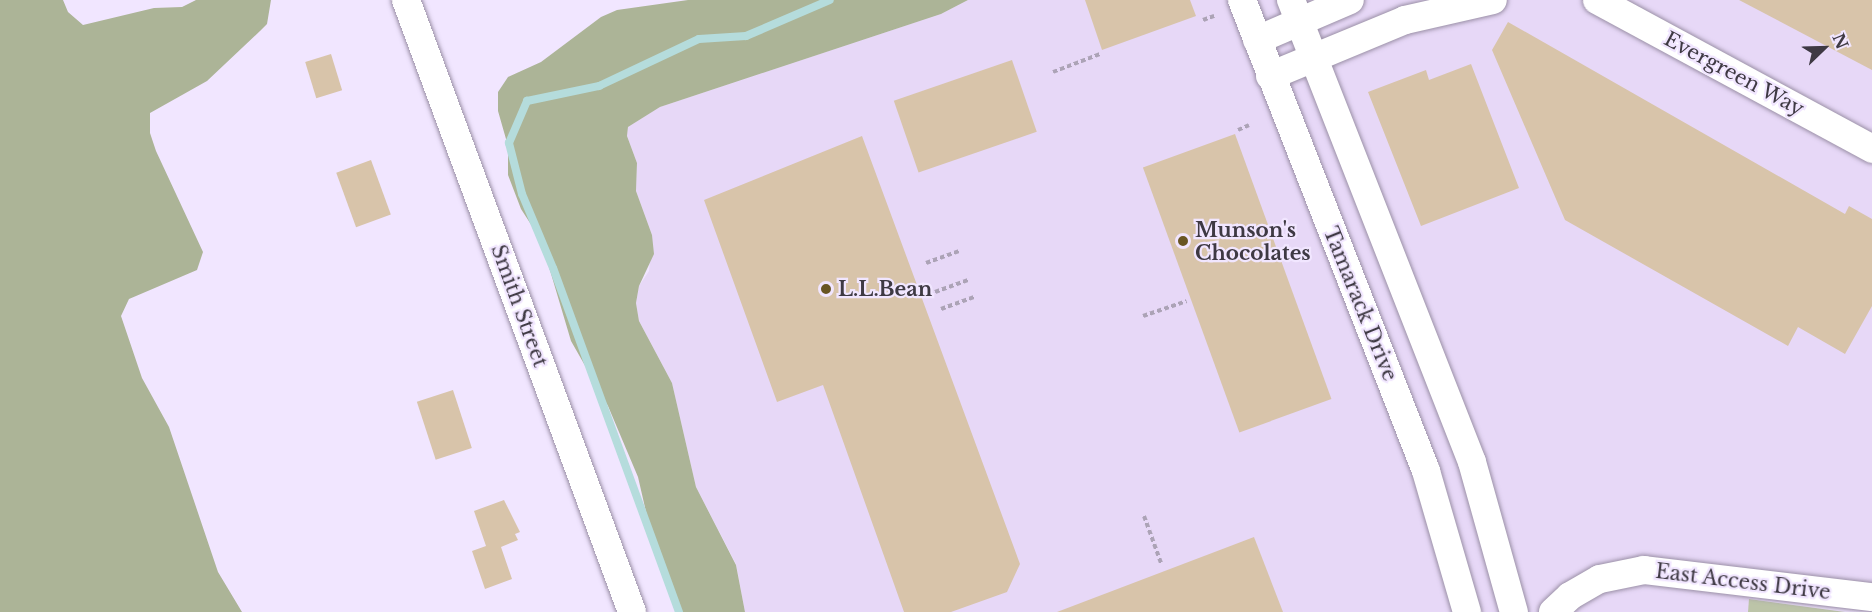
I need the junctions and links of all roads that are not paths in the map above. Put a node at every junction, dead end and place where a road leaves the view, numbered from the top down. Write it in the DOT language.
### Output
graph roads {
  1 [pos="406,0"];
  2 [pos="1242,0"];
  3 [pos="1350,0"];
  4 [pos="1492,0"];
  5 [pos="1597,0"];
  6 [pos="1294,10"];
  7 [pos="1257,40"];
  8 [pos="1312,58"];
  9 [pos="1270,76"];
  10 [pos="1872,149"];
  11 [pos="1872,597"];
  12 [pos="632,612"];
  13 [pos="1467,612"];
  14 [pos="1514,612"];
  15 [pos="1553,612"];
  1 -- 12 [label="street, Smith Street"];
  2 -- 7 [label="street, Tamarack Drive"];
  3 -- 6 [label="street"];
  4 -- 8 [label="street"];
  5 -- 10 [label="street, Evergreen Way"];
  6 -- 7 [label="street"];
  6 -- 8 [label="street"];
  7 -- 9 [label="street, Tamarack Drive"];
  8 -- 9 [label="street"];
  8 -- 14 [label="street"];
  9 -- 13 [label="street, Tamarack Drive"];
  11 -- 15 [label="street, East Access Drive"];
}
